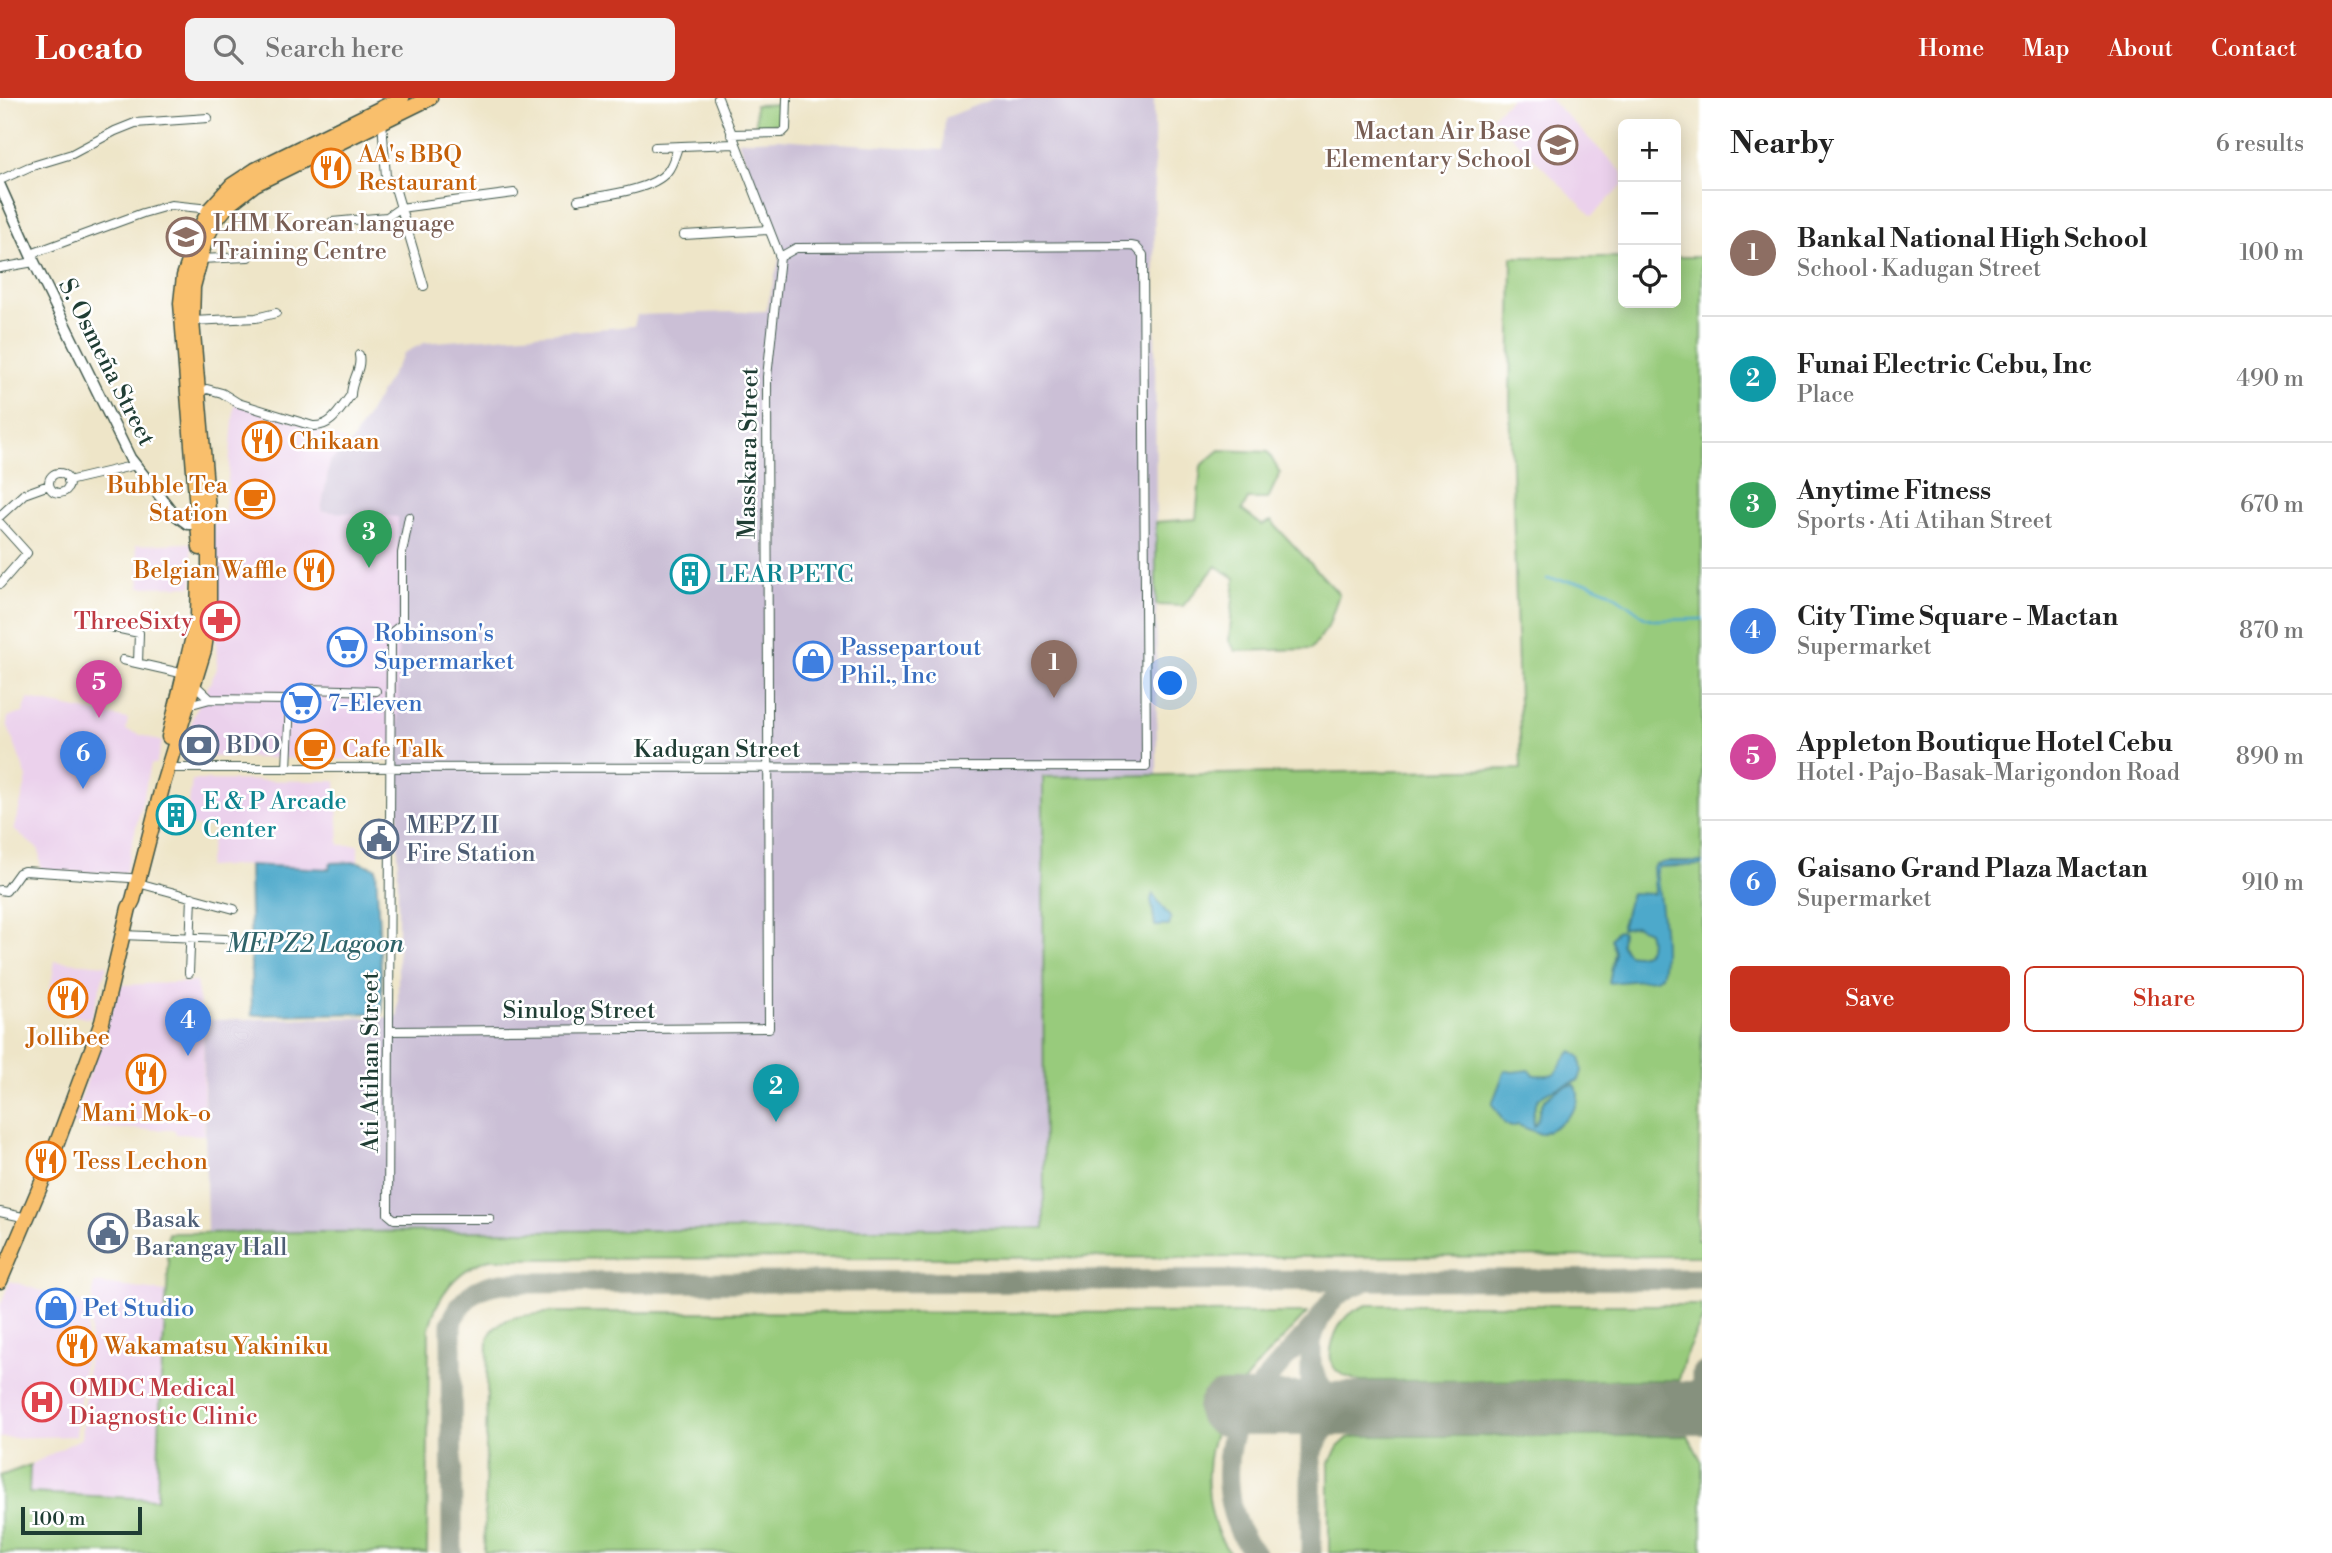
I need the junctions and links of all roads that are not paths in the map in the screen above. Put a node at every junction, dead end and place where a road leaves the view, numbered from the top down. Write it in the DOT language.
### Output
graph roads {
  1 [pos="430,98"];
  2 [pos="718,98"];
  3 [pos="787,98"];
  4 [pos="400,103"];
  5 [pos="208,118"];
  6 [pos="382,121"];
  7 [pos="731,134"];
  8 [pos="735,144"];
  9 [pos="655,147"];
  10 [pos="678,147"];
  11 [pos="0,180"];
  12 [pos="0,186"];
  13 [pos="514,193"];
  14 [pos="578,200"];
  15 [pos="400,208"];
  16 [pos="210,209"];
  17 [pos="332,222"];
  18 [pos="768,230"];
  19 [pos="684,235"];
  20 [pos="248,257"];
  21 [pos="780,257"];
  22 [pos="32,258"];
  23 [pos="199,259"];
  24 [pos="0,268"];
  25 [pos="424,286"];
  26 [pos="276,313"];
  27 [pos="192,321"];
  28 [pos="359,355"];
  29 [pos="198,392"];
  30 [pos="133,461"];
  31 [pos="68,481"];
  32 [pos="49,485"];
  33 [pos="0,516"];
  34 [pos="409,517"];
  35 [pos="0,523"];
  36 [pos="203,524"];
  37 [pos="0,584"];
  38 [pos="106,626"];
  39 [pos="124,660"];
  40 [pos="138,663"];
  41 [pos="190,679"];
  42 [pos="376,691"];
  43 [pos="210,699"];
  44 [pos="290,700"];
  45 [pos="188,705"];
  46 [pos="169,768"];
  47 [pos="769,768"];
  48 [pos="287,769"];
  49 [pos="391,769"];
  50 [pos="134,881"];
  51 [pos="0,890"];
  52 [pos="192,897"];
  53 [pos="234,909"];
  54 [pos="121,935"];
  55 [pos="190,938"];
  56 [pos="226,939"];
  57 [pos="189,973"];
  58 [pos="769,1028"];
  59 [pos="389,1031"];
  60 [pos="0,1212"];
  61 [pos="27,1218"];
  62 [pos="490,1219"];
  63 [pos="0,1281"];
  1 -- 4 [label="main road"];
  2 -- 7 [label="street"];
  3 -- 7 [label="street"];
  4 -- 6 [label="main road"];
  4 -- 16 [label="main road"];
  5 -- 11 [label="street"];
  6 -- 15 [label="street"];
  6 -- 23 [label="main road"];
  7 -- 8 [label="street"];
  8 -- 10 [label="street"];
  8 -- 18 [label="street"];
  9 -- 10 [label="street"];
  10 -- 14 [label="street"];
  12 -- 22 [label="street, S. Osmeña Street"];
  13 -- 15 [label="street"];
  15 -- 17 [label="street"];
  15 -- 25 [label="street"];
  16 -- 22 [label="street"];
  16 -- 36 [label="main road"];
  18 -- 19 [label="street"];
  18 -- 21 [label="street"];
  20 -- 23 [label="street"];
  21 -- 47 [label="street, Masskara Street"];
  21 -- 47 [label="street, Kadugan Street"];
  22 -- 24 [label="street"];
  22 -- 30 [label="street, S. Osmeña Street"];
  23 -- 27 [label="main road"];
  26 -- 27 [label="street"];
  27 -- 29 [label="main road"];
  28 -- 29 [label="street"];
  29 -- 36 [label="main road"];
  30 -- 31 [label="street"];
  30 -- 36 [label="street, S. Osmeña Street"];
  31 -- 32 [label="street"];
  31 -- 32 [label="street"];
  32 -- 33 [label="street"];
  34 -- 49 [label="street, Ati Atihan Street"];
  35 -- 37 [label="street"];
  36 -- 41 [label="main road"];
  38 -- 40 [label="street"];
  39 -- 40 [label="street"];
  40 -- 41 [label="street"];
  41 -- 43 [label="street"];
  41 -- 45 [label="main road"];
  41 -- 50 [label="main road"];
  42 -- 44 [label="street"];
  43 -- 44 [label="street"];
  43 -- 45 [label="street"];
  44 -- 48 [label="street"];
  45 -- 46 [label="main road"];
  46 -- 48 [label="street, Kadugan Street"];
  46 -- 50 [label="main road"];
  47 -- 49 [label="street, Kadugan Street"];
  47 -- 58 [label="street, Masskara Street"];
  48 -- 49 [label="street, Kadugan Street"];
  49 -- 59 [label="street, Ati Atihan Street"];
  50 -- 51 [label="street"];
  50 -- 52 [label="street"];
  50 -- 54 [label="main road"];
  52 -- 53 [label="street"];
  52 -- 55 [label="street"];
  54 -- 55 [label="street"];
  54 -- 61 [label="main road"];
  55 -- 56 [label="street"];
  55 -- 57 [label="street"];
  58 -- 59 [label="street, Sinulog Street"];
  59 -- 62 [label="street, Ati Atihan Street"];
  60 -- 61 [label="street"];
  61 -- 63 [label="main road"];
}
